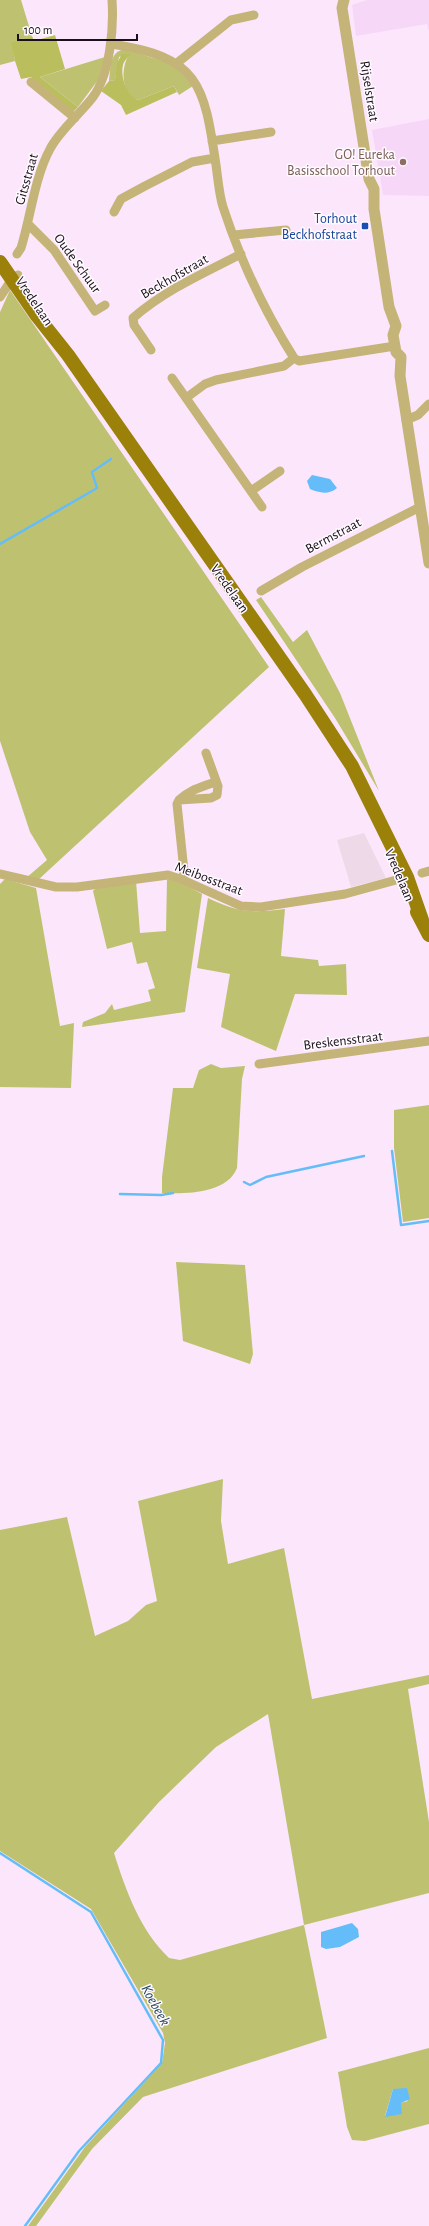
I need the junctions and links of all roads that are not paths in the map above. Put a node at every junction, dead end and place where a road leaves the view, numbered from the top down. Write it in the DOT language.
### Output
graph roads {
  1 [pos="112,0"];
  2 [pos="341,3"];
  3 [pos="254,15"];
  4 [pos="111,44"];
  5 [pos="177,63"];
  6 [pos="31,82"];
  7 [pos="75,118"];
  8 [pos="271,132"];
  9 [pos="212,141"];
  10 [pos="215,158"];
  11 [pos="114,212"];
  12 [pos="28,224"];
  13 [pos="286,230"];
  14 [pos="234,236"];
  15 [pos="0,250"];
  16 [pos="17,254"];
  17 [pos="241,254"];
  18 [pos="0,262"];
  19 [pos="15,277"];
  20 [pos="1,294"];
  21 [pos="104,305"];
  22 [pos="395,344"];
  23 [pos="151,350"];
  24 [pos="294,358"];
  25 [pos="172,378"];
  26 [pos="186,398"];
  27 [pos="429,404"];
  28 [pos="406,420"];
  29 [pos="280,471"];
  30 [pos="251,491"];
  31 [pos="262,507"];
  32 [pos="420,507"];
  33 [pos="429,563"];
  34 [pos="261,591"];
  35 [pos="206,753"];
  36 [pos="215,782"];
  37 [pos="179,800"];
  38 [pos="0,874"];
  39 [pos="404,878"];
  40 [pos="182,880"];
  41 [pos="429,935"];
  42 [pos="429,1041"];
  43 [pos="259,1064"];
  1 -- 4 [label="street, Gitsstraat"];
  2 -- 22 [label="street, Rijselstraat"];
  3 -- 5 [label="street"];
  4 -- 5 [label="street"];
  4 -- 7 [label="street, Gitsstraat"];
  5 -- 9 [label="street"];
  6 -- 7 [label="street"];
  7 -- 12 [label="street, Gitsstraat"];
  8 -- 9 [label="street"];
  9 -- 10 [label="street"];
  10 -- 11 [label="street"];
  10 -- 14 [label="street"];
  12 -- 16 [label="street, Gitsstraat"];
  12 -- 21 [label="street, Oude Schuur"];
  13 -- 14 [label="street"];
  14 -- 17 [label="street"];
  15 -- 19 [label="main road, Vredelaan"];
  17 -- 23 [label="street, Beckhofstraat"];
  17 -- 24 [label="street"];
  18 -- 19 [label="main road, Vredelaan"];
  19 -- 20 [label="street"];
  19 -- 39 [label="main road, Vredelaan"];
  22 -- 24 [label="street"];
  22 -- 28 [label="street, Rijselstraat"];
  24 -- 26 [label="street"];
  25 -- 26 [label="street"];
  26 -- 30 [label="street"];
  27 -- 28 [label="street"];
  28 -- 32 [label="street, Rijselstraat"];
  29 -- 30 [label="street"];
  30 -- 31 [label="street"];
  32 -- 33 [label="street, Rijselstraat"];
  32 -- 34 [label="street, Bermstraat"];
  35 -- 36 [label="street"];
  36 -- 37 [label="street"];
  36 -- 37 [label="street"];
  37 -- 40 [label="street"];
  38 -- 40 [label="street, Meibosstraat"];
  39 -- 40 [label="street, Meibosstraat"];
  39 -- 41 [label="main road, Vredelaan"];
  42 -- 43 [label="street, Breskensstraat"];
}
